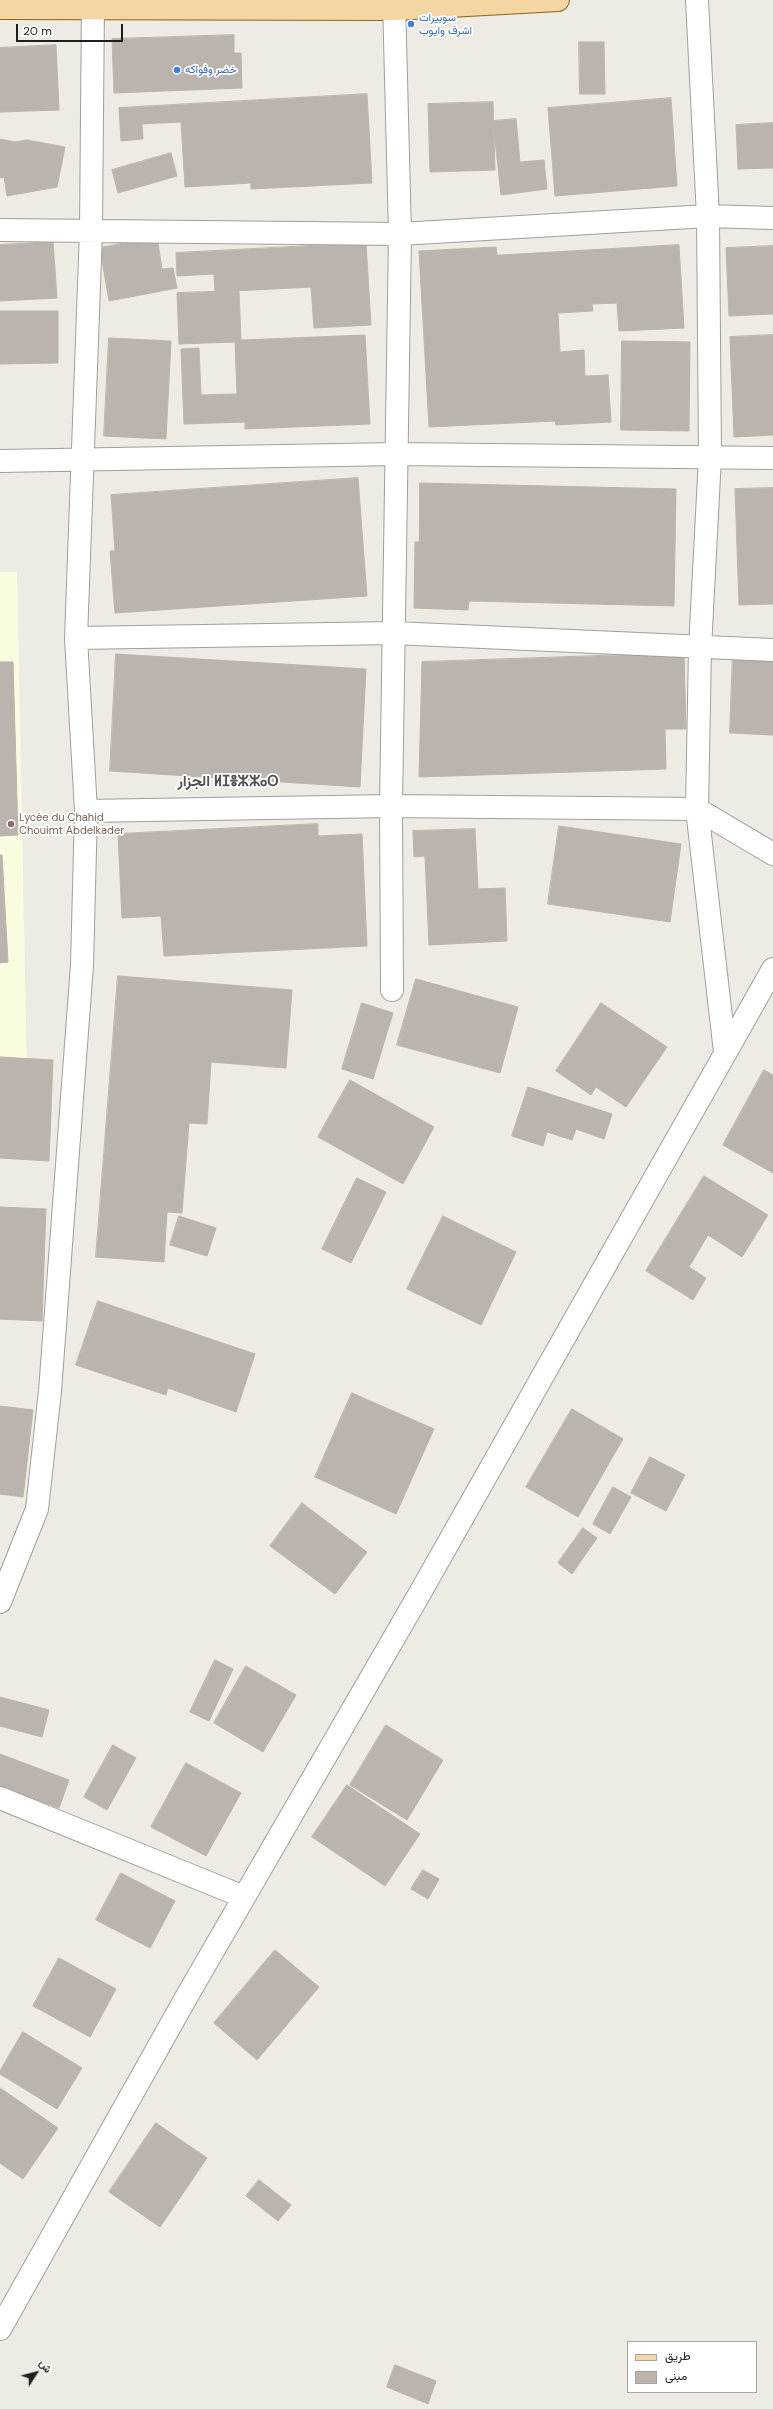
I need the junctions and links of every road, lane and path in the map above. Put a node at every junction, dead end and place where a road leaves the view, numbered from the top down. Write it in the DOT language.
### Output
graph roads {
  1 [pos="558,0"];
  2 [pos="697,0"];
  3 [pos="93,4"];
  4 [pos="394,5"];
  5 [pos="0,8"];
  6 [pos="708,216"];
  7 [pos="773,218"];
  8 [pos="0,230"];
  9 [pos="91,231"];
  10 [pos="400,234"];
  11 [pos="396,454"];
  12 [pos="710,457"];
  13 [pos="83,458"];
  14 [pos="773,458"];
  15 [pos="0,461"];
  16 [pos="394,633"];
  17 [pos="76,638"];
  18 [pos="700,648"];
  19 [pos="773,650"];
  20 [pos="391,806"];
  21 [pos="697,809"];
  22 [pos="86,811"];
  23 [pos="773,854"];
  24 [pos="773,969"];
  25 [pos="392,990"];
  26 [pos="725,1052"];
  27 [pos="0,1602"];
  28 [pos="0,1798"];
  29 [pos="244,1897"];
  30 [pos="0,2329"];
  1 -- 4 [label="main road"];
  2 -- 6 [label="street"];
  3 -- 4 [label="main road"];
  3 -- 5 [label="main road"];
  3 -- 9 [label="street"];
  4 -- 10 [label="street"];
  6 -- 7 [label="street"];
  6 -- 10 [label="street"];
  6 -- 12 [label="street"];
  8 -- 9 [label="street"];
  9 -- 10 [label="street"];
  9 -- 13 [label="street"];
  10 -- 11 [label="street"];
  11 -- 12 [label="street"];
  11 -- 13 [label="street"];
  11 -- 16 [label="street"];
  12 -- 14 [label="street"];
  12 -- 18 [label="street"];
  13 -- 15 [label="street"];
  13 -- 17 [label="street"];
  16 -- 17 [label="street"];
  16 -- 18 [label="street"];
  16 -- 20 [label="street"];
  17 -- 22 [label="street"];
  18 -- 19 [label="street"];
  18 -- 21 [label="street"];
  20 -- 21 [label="street"];
  20 -- 22 [label="street"];
  20 -- 25 [label="street"];
  21 -- 23 [label="street"];
  21 -- 26 [label="street"];
  22 -- 27 [label="street"];
  24 -- 26 [label="street"];
  26 -- 29 [label="street"];
  28 -- 29 [label="street"];
  29 -- 30 [label="street"];
}
